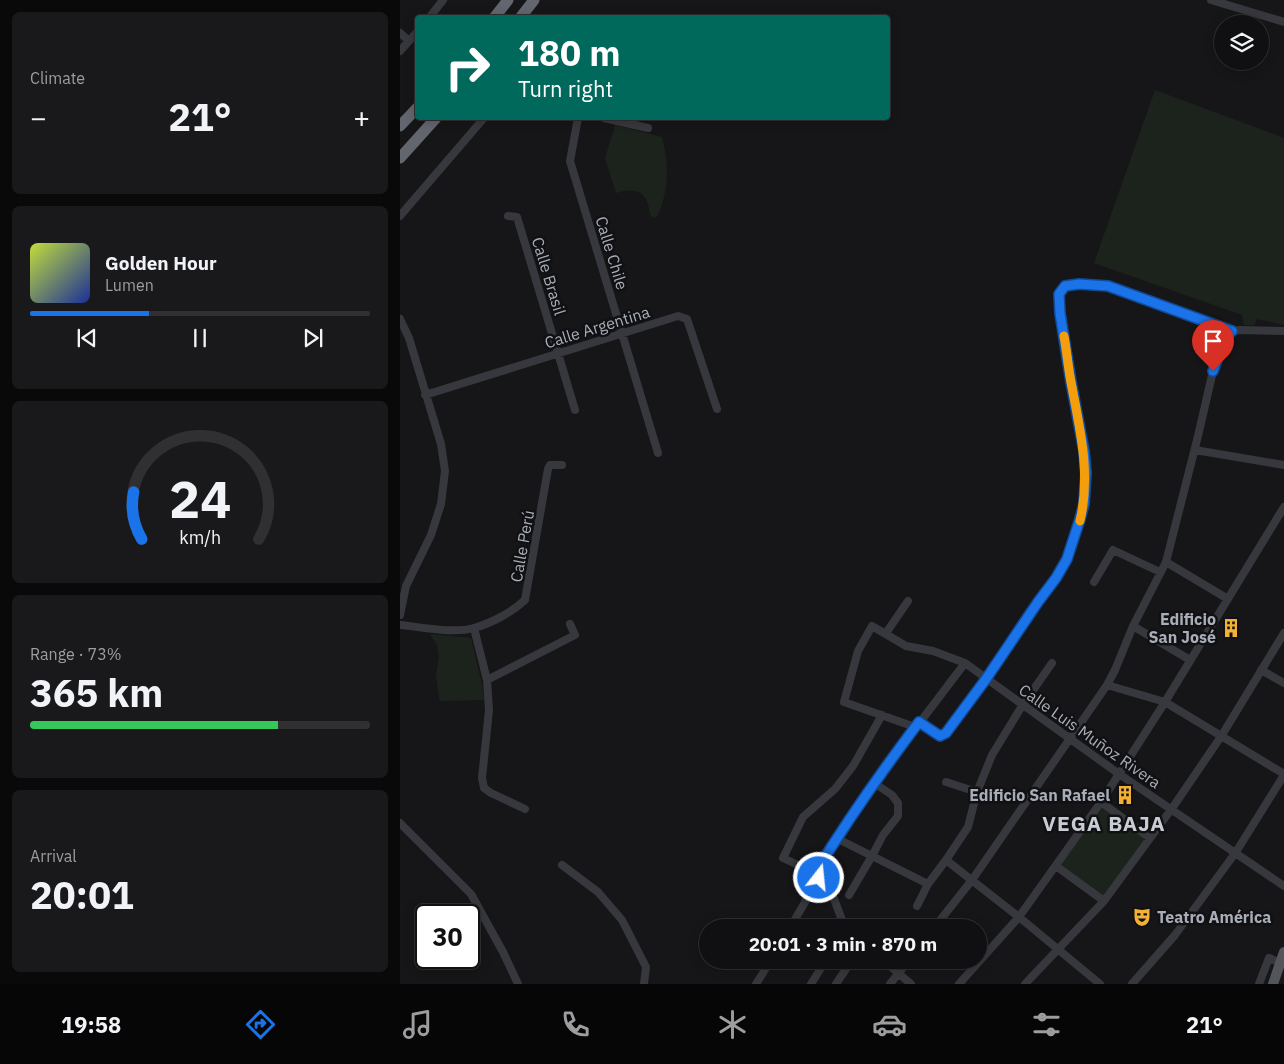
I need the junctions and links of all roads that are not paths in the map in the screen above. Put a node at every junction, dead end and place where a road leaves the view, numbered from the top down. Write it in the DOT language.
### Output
graph roads {
  1 [pos="444,0"];
  2 [pos="508,0"];
  3 [pos="534,0"];
  4 [pos="1211,0"];
  5 [pos="432,15"];
  6 [pos="496,15"];
  7 [pos="522,15"];
  8 [pos="1284,22"];
  9 [pos="400,33"];
  10 [pos="415,34"];
  11 [pos="409,41"];
  12 [pos="400,51"];
  13 [pos="415,109"];
  14 [pos="434,120"];
  15 [pos="482,120"];
  16 [pos="578,120"];
  17 [pos="633,121"];
  18 [pos="400,126"];
  19 [pos="648,128"];
  20 [pos="400,158"];
  21 [pos="400,216"];
  22 [pos="508,216"];
  23 [pos="400,319"];
  24 [pos="1232,331"];
  25 [pos="1284,332"];
  26 [pos="621,333"];
  27 [pos="558,353"];
  28 [pos="425,395"];
  29 [pos="717,409"];
  30 [pos="575,410"];
  31 [pos="1195,450"];
  32 [pos="658,453"];
  33 [pos="562,465"];
  34 [pos="1284,465"];
  35 [pos="1284,507"];
  36 [pos="1166,562"];
  37 [pos="1160,572"];
  38 [pos="1094,582"];
  39 [pos="1228,600"];
  40 [pos="908,601"];
  41 [pos="400,615"];
  42 [pos="400,624"];
  43 [pos="570,624"];
  44 [pos="1133,626"];
  45 [pos="474,628"];
  46 [pos="886,633"];
  47 [pos="1284,634"];
  48 [pos="1190,660"];
  49 [pos="964,663"];
  50 [pos="1052,664"];
  51 [pos="1261,670"];
  52 [pos="986,679"];
  53 [pos="487,680"];
  54 [pos="1284,683"];
  55 [pos="1107,685"];
  56 [pos="1166,702"];
  57 [pos="1022,706"];
  58 [pos="882,714"];
  59 [pos="917,724"];
  60 [pos="1222,735"];
  61 [pos="1069,739"];
  62 [pos="1119,774"];
  63 [pos="1284,774"];
  64 [pos="946,782"];
  65 [pos="874,783"];
  66 [pos="977,792"];
  67 [pos="1101,802"];
  68 [pos="525,809"];
  69 [pos="1171,810"];
  70 [pos="400,823"];
  71 [pos="836,838"];
  72 [pos="1150,838"];
  73 [pos="1236,852"];
  74 [pos="872,856"];
  75 [pos="946,860"];
  76 [pos="562,865"];
  77 [pos="1056,866"];
  78 [pos="817,875"];
  79 [pos="972,880"];
  80 [pos="928,884"];
  81 [pos="1284,886"];
  82 [pos="848,895"];
  83 [pos="1104,901"];
  84 [pos="917,906"];
  85 [pos="1019,917"];
  86 [pos="795,919"];
  87 [pos="841,919"];
  88 [pos="941,919"];
  89 [pos="1058,948"];
  90 [pos="1284,952"];
  91 [pos="1280,963"];
  92 [pos="765,969"];
  93 [pos="821,969"];
  94 [pos="846,969"];
  95 [pos="894,969"];
  96 [pos="902,969"];
  97 [pos="899,973"];
  98 [pos="518,984"];
  99 [pos="644,984"];
  100 [pos="756,984"];
  101 [pos="812,984"];
  102 [pos="836,984"];
  103 [pos="890,984"];
  104 [pos="911,984"];
  105 [pos="959,984"];
  106 [pos="1025,984"];
  107 [pos="1100,984"];
  108 [pos="1132,984"];
  109 [pos="1259,984"];
  110 [pos="1273,984"];
  1 -- 5 [label="street"];
  2 -- 6 [label="highway"];
  3 -- 7 [label="highway"];
  4 -- 8 [label="street"];
  9 -- 11 [label="street"];
  10 -- 11 [label="street"];
  11 -- 12 [label="street"];
  13 -- 18 [label="highway"];
  14 -- 20 [label="highway"];
  15 -- 21 [label="street"];
  16 -- 26 [label="street, Calle Chile"];
  17 -- 19 [label="street"];
  22 -- 27 [label="street, Calle Brasil"];
  23 -- 28 [label="street"];
  24 -- 25 [label="street"];
  24 -- 31 [label="street"];
  24 -- 52 [label="street"];
  26 -- 27 [label="street, Calle Argentina"];
  26 -- 29 [label="street, Calle Argentina"];
  26 -- 32 [label="street, Calle Chile"];
  27 -- 28 [label="street, Calle Argentina"];
  27 -- 30 [label="street, Calle Brasil"];
  28 -- 41 [label="street"];
  31 -- 34 [label="street"];
  31 -- 36 [label="street"];
  33 -- 45 [label="street, Calle Perú"];
  35 -- 39 [label="street"];
  36 -- 37 [label="street"];
  36 -- 39 [label="street"];
  37 -- 38 [label="street"];
  37 -- 44 [label="street"];
  39 -- 48 [label="street"];
  40 -- 46 [label="street"];
  42 -- 45 [label="street, Calle Perú"];
  43 -- 53 [label="street"];
  44 -- 48 [label="street"];
  44 -- 55 [label="street"];
  45 -- 53 [label="street"];
  46 -- 49 [label="street, Calle Luis Muñoz Rivera"];
  46 -- 58 [label="street, Calle Luis Muñoz Rivera"];
  47 -- 51 [label="street"];
  48 -- 56 [label="street"];
  49 -- 52 [label="street, Calle Luis Muñoz Rivera"];
  49 -- 59 [label="street"];
  50 -- 57 [label="street"];
  51 -- 54 [label="street"];
  51 -- 60 [label="street"];
  52 -- 57 [label="street, Calle Luis Muñoz Rivera"];
  52 -- 59 [label="street"];
  53 -- 68 [label="street"];
  55 -- 56 [label="street"];
  55 -- 61 [label="street"];
  56 -- 60 [label="street"];
  56 -- 62 [label="street"];
  57 -- 61 [label="street, Calle Luis Muñoz Rivera"];
  57 -- 66 [label="street"];
  58 -- 59 [label="street"];
  58 -- 78 [label="street"];
  59 -- 65 [label="street"];
  60 -- 63 [label="street"];
  60 -- 69 [label="street"];
  61 -- 62 [label="street, Calle Luis Muñoz Rivera"];
  61 -- 79 [label="street"];
  62 -- 67 [label="street"];
  62 -- 69 [label="street, Calle Luis Muñoz Rivera"];
  63 -- 73 [label="street"];
  64 -- 66 [label="street"];
  65 -- 71 [label="street"];
  65 -- 74 [label="street"];
  66 -- 75 [label="street"];
  67 -- 72 [label="street"];
  67 -- 77 [label="street"];
  69 -- 72 [label="street"];
  69 -- 73 [label="street, Calle Luis Muñoz Rivera"];
  70 -- 98 [label="street"];
  71 -- 74 [label="street"];
  71 -- 78 [label="street"];
  72 -- 83 [label="street"];
  73 -- 81 [label="street, Calle Luis Muñoz Rivera"];
  73 -- 108 [label="street"];
  74 -- 80 [label="street"];
  74 -- 82 [label="street"];
  75 -- 79 [label="street"];
  75 -- 80 [label="street"];
  76 -- 99 [label="street"];
  77 -- 83 [label="street"];
  77 -- 85 [label="street"];
  78 -- 86 [label="street"];
  78 -- 87 [label="street"];
  79 -- 85 [label="street"];
  79 -- 88 [label="street"];
  80 -- 84 [label="street"];
  83 -- 89 [label="street"];
  85 -- 89 [label="street"];
  85 -- 105 [label="street"];
  89 -- 106 [label="street"];
  89 -- 107 [label="street"];
  90 -- 91 [label="main road"];
  91 -- 109 [label="street"];
  91 -- 110 [label="main road"];
  92 -- 100 [label="street"];
  93 -- 101 [label="street"];
  94 -- 102 [label="street"];
  95 -- 97 [label="street"];
  96 -- 97 [label="street"];
  97 -- 103 [label="street"];
  97 -- 104 [label="street"];
}
